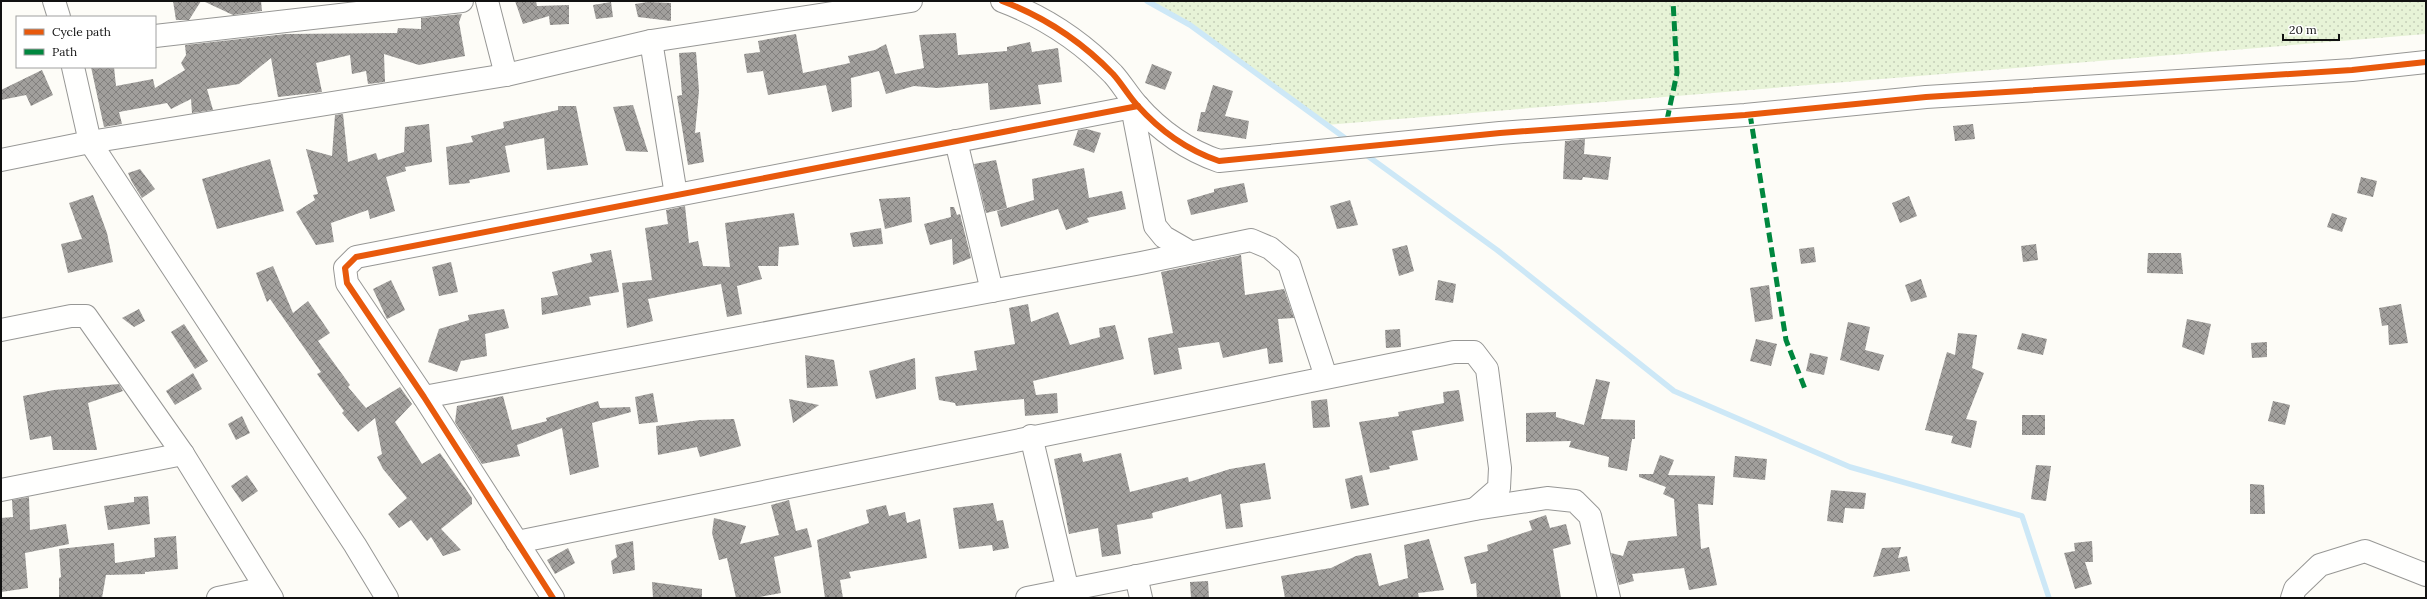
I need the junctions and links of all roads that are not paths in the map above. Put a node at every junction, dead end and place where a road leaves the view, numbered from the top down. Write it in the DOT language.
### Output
graph roads {
  1 [pos="54,1"];
  2 [pos="462,1"];
  3 [pos="487,1"];
  4 [pos="912,1"];
  5 [pos="1002,1"];
  6 [pos="59,16"];
  7 [pos="156,36"];
  8 [pos="650,41"];
  9 [pos="2426,62"];
  10 [pos="73,68"];
  11 [pos="506,75"];
  12 [pos="1135,107"];
  13 [pos="956,141"];
  14 [pos="90,142"];
  15 [pos="1,160"];
  16 [pos="676,195"];
  17 [pos="1190,252"];
  18 [pos="992,291"];
  19 [pos="1,330"];
  20 [pos="1326,377"];
  21 [pos="424,397"];
  22 [pos="1031,436"];
  23 [pos="183,454"];
  24 [pos="1,490"];
  25 [pos="1475,508"];
  26 [pos="517,542"];
  27 [pos="2426,575"];
  28 [pos="1136,576"];
  29 [pos="1068,591"];
  30 [pos="269,593"];
  31 [pos="218,598"];
  32 [pos="387,598"];
  33 [pos="553,598"];
  34 [pos="1027,598"];
  35 [pos="1140,598"];
  36 [pos="1609,598"];
  37 [pos="2292,598"];
  1 -- 6 [label="street"];
  2 -- 7 [label="street"];
  3 -- 11 [label="street"];
  4 -- 8 [label="street"];
  5 -- 12 [label="street"];
  8 -- 11 [label="street"];
  8 -- 16 [label="street"];
  9 -- 12 [label="street"];
  10 -- 14 [label="street"];
  11 -- 14 [label="street"];
  12 -- 13 [label="street"];
  12 -- 17 [label="street"];
  13 -- 16 [label="street"];
  13 -- 18 [label="street"];
  14 -- 15 [label="street"];
  14 -- 32 [label="street"];
  16 -- 21 [label="street"];
  17 -- 18 [label="street"];
  17 -- 20 [label="street"];
  18 -- 21 [label="street"];
  19 -- 23 [label="street"];
  20 -- 22 [label="street"];
  20 -- 25 [label="street"];
  21 -- 26 [label="street"];
  22 -- 26 [label="street"];
  22 -- 29 [label="street"];
  23 -- 24 [label="street"];
  23 -- 30 [label="street"];
  25 -- 28 [label="street"];
  25 -- 36 [label="street"];
  26 -- 33 [label="street"];
  27 -- 37 [label="street"];
  28 -- 29 [label="street"];
  28 -- 35 [label="street"];
  29 -- 34 [label="street"];
  30 -- 31 [label="street"];
}
